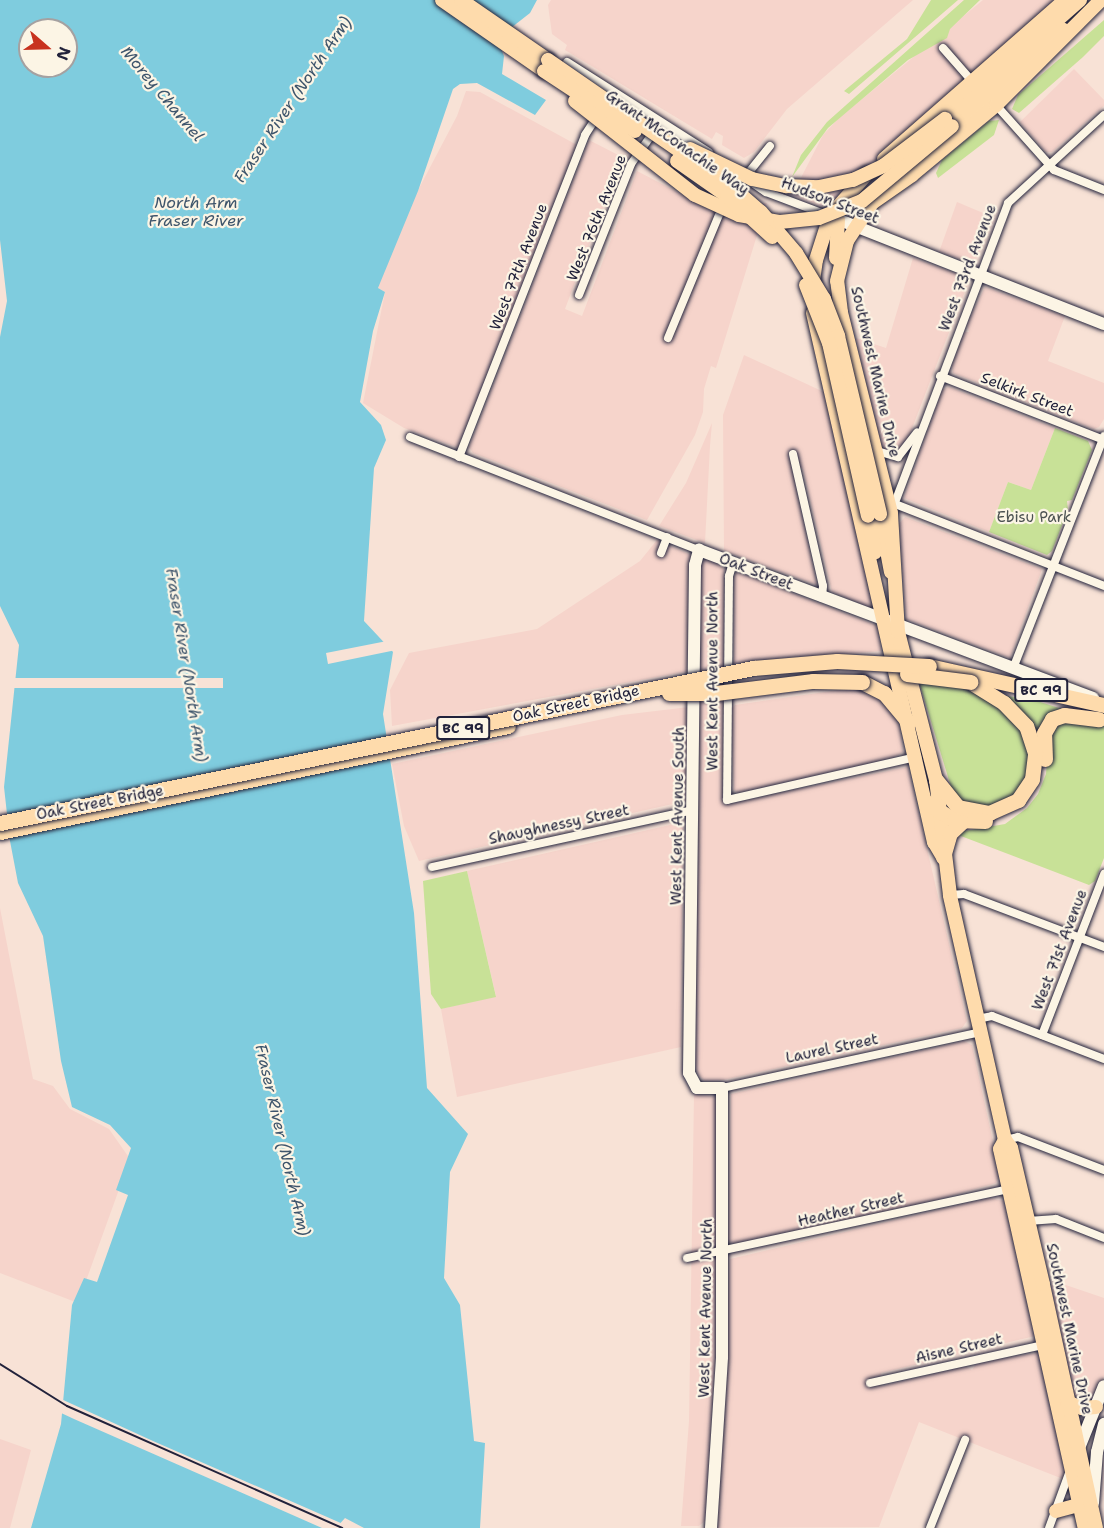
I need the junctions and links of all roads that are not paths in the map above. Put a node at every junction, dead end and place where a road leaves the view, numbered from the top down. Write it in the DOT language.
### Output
graph roads {
  1 [pos="442,0"];
  2 [pos="461,0"];
  3 [pos="1065,0"];
  4 [pos="1080,0"];
  5 [pos="1095,0"];
  6 [pos="1101,0"];
  7 [pos="943,48"];
  8 [pos="567,62"];
  9 [pos="544,71"];
  10 [pos="972,81"];
  11 [pos="613,92"];
  12 [pos="996,105"];
  13 [pos="621,108"];
  14 [pos="1104,115"];
  15 [pos="660,122"];
  16 [pos="949,123"];
  17 [pos="770,146"];
  18 [pos="892,152"];
  19 [pos="1048,164"];
  20 [pos="912,175"];
  21 [pos="745,177"];
  22 [pos="1104,190"];
  23 [pos="834,218"];
  24 [pos="855,227"];
  25 [pos="838,268"];
  26 [pos="979,275"];
  27 [pos="579,295"];
  28 [pos="1104,324"];
  29 [pos="668,338"];
  30 [pos="940,376"];
  31 [pos="919,430"];
  32 [pos="410,437"];
  33 [pos="1104,438"];
  34 [pos="877,451"];
  35 [pos="793,454"];
  36 [pos="459,457"];
  37 [pos="884,512"];
  38 [pos="668,537"];
  39 [pos="699,549"];
  40 [pos="661,553"];
  41 [pos="733,563"];
  42 [pos="1054,566"];
  43 [pos="892,574"];
  44 [pos="876,575"];
  45 [pos="1104,586"];
  46 [pos="822,598"];
  47 [pos="891,623"];
  48 [pos="1014,666"];
  49 [pos="976,681"];
  50 [pos="669,693"];
  51 [pos="1103,712"];
  52 [pos="908,722"];
  53 [pos="916,757"];
  54 [pos="936,780"];
  55 [pos="926,802"];
  56 [pos="693,810"];
  57 [pos="941,813"];
  58 [pos="962,822"];
  59 [pos="0,823"];
  60 [pos="0,832"];
  61 [pos="943,857"];
  62 [pos="432,867"];
  63 [pos="1104,874"];
  64 [pos="950,895"];
  65 [pos="1080,937"];
  66 [pos="1104,947"];
  67 [pos="978,1025"];
  68 [pos="1042,1035"];
  69 [pos="1104,1059"];
  70 [pos="692,1083"];
  71 [pos="722,1088"];
  72 [pos="1005,1140"];
  73 [pos="1104,1170"];
  74 [pos="1014,1188"];
  75 [pos="1029,1221"];
  76 [pos="1104,1238"];
  77 [pos="722,1252"];
  78 [pos="687,1258"];
  79 [pos="1050,1343"];
  80 [pos="870,1383"];
  81 [pos="1104,1386"];
  82 [pos="1067,1402"];
  83 [pos="1096,1407"];
  84 [pos="1104,1424"];
  85 [pos="965,1440"];
  86 [pos="1077,1453"];
  87 [pos="1071,1468"];
  88 [pos="1079,1505"];
  89 [pos="1056,1510"];
  90 [pos="1094,1522"];
  91 [pos="711,1528"];
  92 [pos="930,1528"];
  93 [pos="1049,1528"];
  94 [pos="1084,1528"];
  1 -- 9 [label="main road, Grant McConachie Way"];
  2 -- 13 [label="main road, Grant McConachie Way, bridge"];
  3 -- 10 [label="main road, Southwest Marine Drive"];
  4 -- 16 [label="main road"];
  5 -- 16 [label="main road"];
  6 -- 12 [label="main road, Southwest Marine Drive"];
  7 -- 10 [label="street"];
  8 -- 11 [label="street, Hudson Street"];
  9 -- 16 [label="main road, bridge"];
  9 -- 37 [label="main road, Grant McConachie Way, bridge"];
  10 -- 18 [label="main road, Southwest Marine Drive"];
  11 -- 15 [label="street, Hudson Street"];
  11 -- 36 [label="street, West 77th Avenue"];
  12 -- 19 [label="street"];
  12 -- 20 [label="main road, Southwest Marine Drive"];
  13 -- 16 [label="main road, bridge"];
  13 -- 37 [label="main road, Grant McConachie Way, bridge"];
  14 -- 19 [label="street, West 73rd Avenue"];
  15 -- 21 [label="street, Hudson Street"];
  15 -- 27 [label="street, West 76th Avenue"];
  17 -- 21 [label="street"];
  18 -- 20 [label="street"];
  18 -- 23 [label="main road, Southwest Marine Drive"];
  19 -- 22 [label="street"];
  19 -- 26 [label="street, West 73rd Avenue"];
  20 -- 24 [label="main road, Southwest Marine Drive"];
  21 -- 23 [label="street, Hudson Street"];
  21 -- 29 [label="street"];
  23 -- 24 [label="street, Hudson Street"];
  23 -- 25 [label="main road"];
  23 -- 44 [label="main road, Southwest Marine Drive"];
  24 -- 25 [label="main road, Southwest Marine Drive"];
  24 -- 26 [label="street, Hudson Street"];
  25 -- 34 [label="main road, Southwest Marine Drive"];
  26 -- 28 [label="street, Hudson Street"];
  26 -- 30 [label="street, West 73rd Avenue"];
  30 -- 31 [label="street, West 73rd Avenue"];
  30 -- 33 [label="street, Selkirk Street"];
  31 -- 34 [label="street, West 73rd Avenue"];
  31 -- 37 [label="street, West 73rd Avenue"];
  32 -- 36 [label="street, Oak Street"];
  33 -- 42 [label="street"];
  34 -- 37 [label="main road, Southwest Marine Drive"];
  35 -- 46 [label="street"];
  36 -- 38 [label="street, Oak Street"];
  37 -- 42 [label="street"];
  37 -- 43 [label="main road, Grant McConachie Way"];
  37 -- 44 [label="main road, Grant McConachie Way"];
  38 -- 39 [label="street, Oak Street"];
  38 -- 40 [label="street"];
  39 -- 41 [label="street, Oak Street"];
  39 -- 56 [label="street, West Kent Avenue South"];
  41 -- 46 [label="street, Oak Street"];
  41 -- 53 [label="street, West Kent Avenue North"];
  42 -- 45 [label="street"];
  42 -- 48 [label="street"];
  43 -- 47 [label="main road, Southwest Marine Drive"];
  44 -- 47 [label="main road, Southwest Marine Drive"];
  46 -- 47 [label="street, Oak Street"];
  47 -- 48 [label="street, Oak Street"];
  47 -- 52 [label="main road, Southwest Marine Drive"];
  47 -- 54 [label="main road, Southwest Marine Drive"];
  48 -- 51 [label="street, Oak Street"];
  49 -- 50 [label="highway, Oak Street Bridge / BC 99, bridge"];
  49 -- 51 [label="highway, BC 99"];
  49 -- 54 [label="highway"];
  49 -- 59 [label="highway, Oak Street Bridge / BC 99, bridge"];
  50 -- 52 [label="highway, bridge"];
  50 -- 60 [label="highway, Oak Street Bridge / BC 99"];
  51 -- 58 [label="highway"];
  52 -- 53 [label="main road, Southwest Marine Drive"];
  53 -- 55 [label="main road, Southwest Marine Drive"];
  54 -- 57 [label="main road, Southwest Marine Drive"];
  55 -- 57 [label="highway"];
  55 -- 61 [label="main road, Southwest Marine Drive"];
  56 -- 62 [label="street, Shaughnessy Street"];
  56 -- 70 [label="street, West Kent Avenue South"];
  57 -- 58 [label="highway"];
  57 -- 61 [label="main road, Southwest Marine Drive"];
  58 -- 61 [label="highway"];
  61 -- 64 [label="main road, Southwest Marine Drive"];
  63 -- 65 [label="street, West 71st Avenue"];
  64 -- 65 [label="street"];
  64 -- 67 [label="main road, Southwest Marine Drive"];
  65 -- 66 [label="street"];
  65 -- 68 [label="street, West 71st Avenue"];
  67 -- 68 [label="street, Laurel Street"];
  67 -- 71 [label="street, Laurel Street"];
  67 -- 72 [label="main road, Southwest Marine Drive"];
  68 -- 69 [label="street, Laurel Street"];
  70 -- 71 [label="street, Laurel Street"];
  71 -- 77 [label="street, West Kent Avenue North"];
  72 -- 73 [label="street"];
  72 -- 74 [label="main road, Southwest Marine Drive"];
  74 -- 75 [label="main road, Southwest Marine Drive"];
  74 -- 77 [label="street, Heather Street"];
  74 -- 79 [label="main road, Southwest Marine Drive"];
  75 -- 76 [label="street"];
  75 -- 79 [label="main road, Southwest Marine Drive"];
  77 -- 78 [label="street, Heather Street"];
  77 -- 91 [label="street, West Kent Avenue North"];
  79 -- 80 [label="street, Aisne Street"];
  79 -- 82 [label="main road, Southwest Marine Drive"];
  79 -- 87 [label="main road, Southwest Marine Drive"];
  81 -- 83 [label="street"];
  82 -- 83 [label="main road"];
  82 -- 86 [label="main road, Southwest Marine Drive"];
  83 -- 86 [label="street"];
  84 -- 90 [label="street"];
  85 -- 92 [label="street"];
  86 -- 87 [label="street"];
  86 -- 90 [label="main road, Southwest Marine Drive"];
  87 -- 88 [label="main road, Southwest Marine Drive"];
  87 -- 89 [label="street"];
  88 -- 89 [label="main road"];
  88 -- 94 [label="main road, Southwest Marine Drive"];
  89 -- 93 [label="street"];
}
